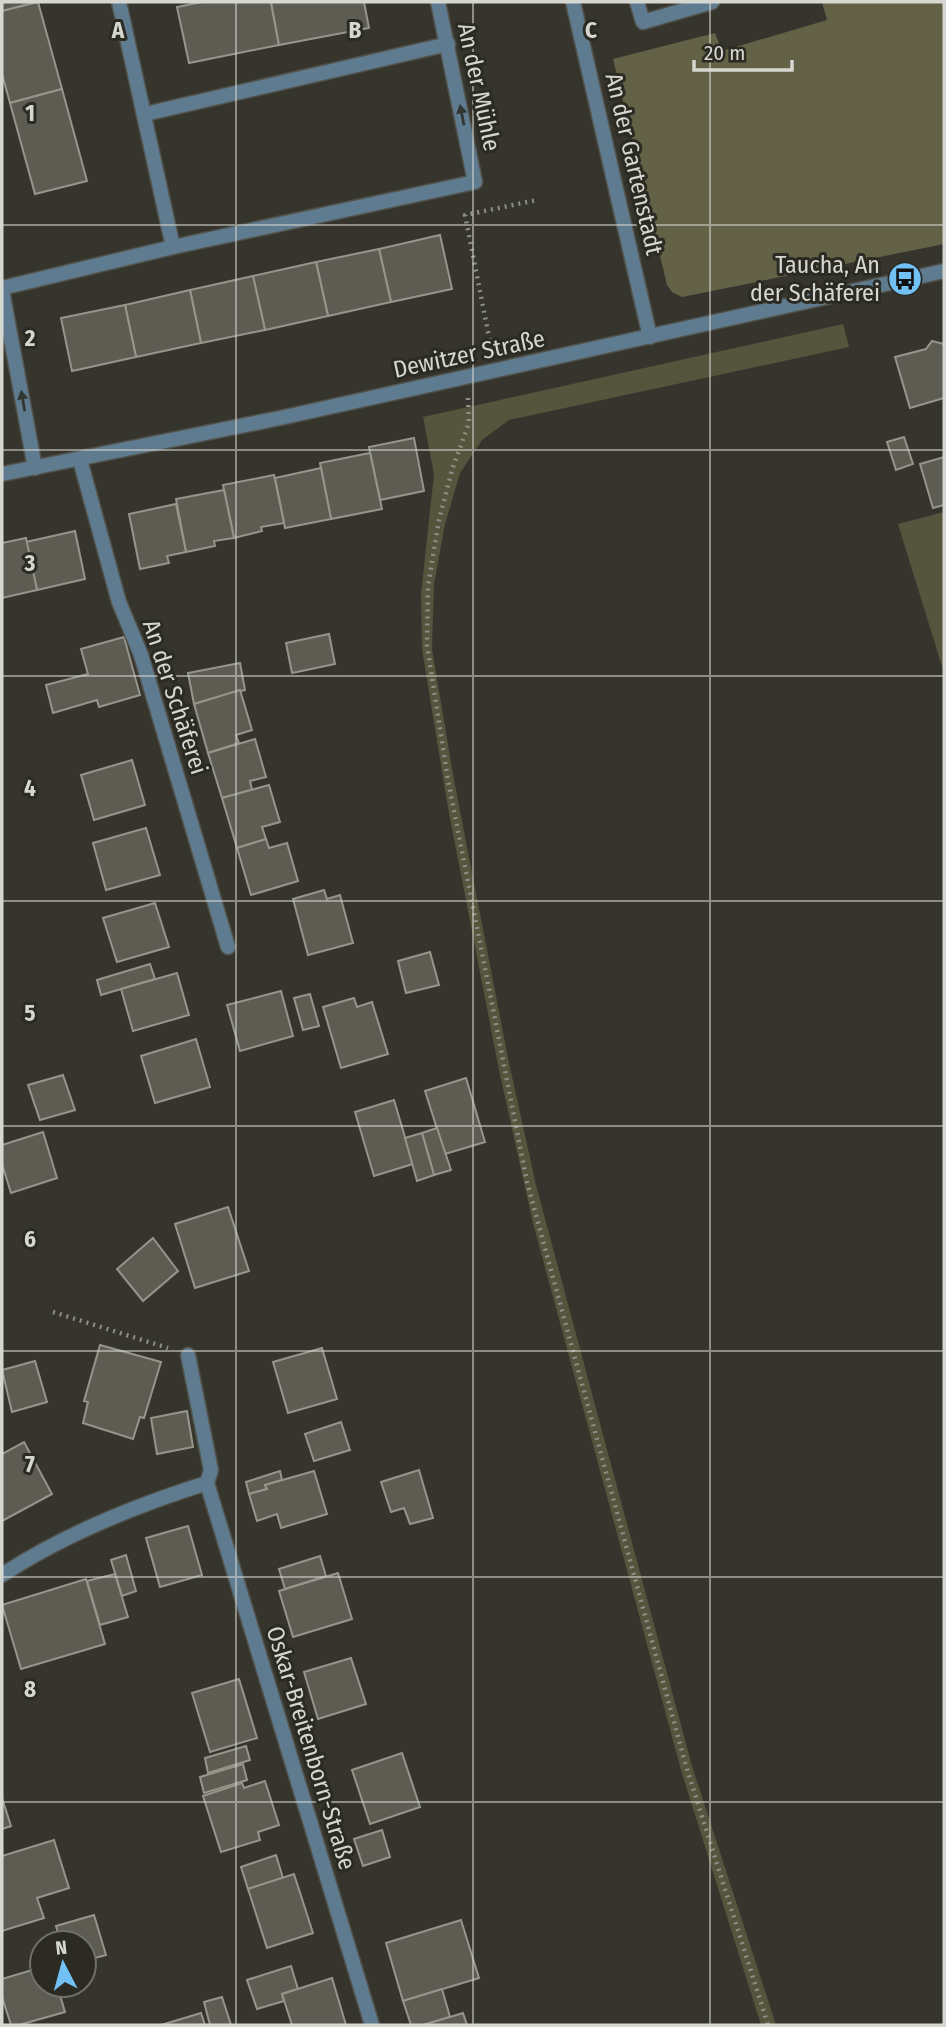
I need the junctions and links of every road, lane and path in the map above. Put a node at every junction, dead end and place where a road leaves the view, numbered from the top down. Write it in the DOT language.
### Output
graph roads {
  1 [pos="119,2"];
  2 [pos="438,2"];
  3 [pos="573,2"];
  4 [pos="637,2"];
  5 [pos="712,2"];
  6 [pos="448,44"];
  7 [pos="145,114"];
  8 [pos="537,200"];
  9 [pos="173,247"];
  10 [pos="944,271"];
  11 [pos="2,289"];
  12 [pos="650,337"];
  13 [pos="491,351"];
  14 [pos="464,378"];
  15 [pos="80,460"];
  16 [pos="35,468"];
  17 [pos="2,474"];
  18 [pos="228,947"];
  19 [pos="53,1312"];
  20 [pos="188,1355"];
  21 [pos="207,1483"];
  22 [pos="2,1575"];
  23 [pos="372,2025"];
  24 [pos="768,2025"];
  1 -- 7 [label="street"];
  2 -- 6 [label="street, An der Mühle"];
  3 -- 12 [label="street, An der Gartenstadt"];
  4 -- 5 [label="street"];
  6 -- 7 [label="street"];
  9 -- 6 [label="street, An der Mühle, one-way"];
  7 -- 9 [label="street"];
  8 -- 13 [label="path"];
  9 -- 11 [label="street"];
  10 -- 12 [label="street, Dewitzer Straße"];
  16 -- 11 [label="street, one-way"];
  12 -- 14 [label="street, Dewitzer Straße"];
  14 -- 15 [label="street, Dewitzer Straße"];
  14 -- 24 [label="path"];
  15 -- 16 [label="street, Dewitzer Straße"];
  15 -- 18 [label="street, An der Schäferei"];
  16 -- 17 [label="street, Dewitzer Straße"];
  19 -- 20 [label="path"];
  20 -- 21 [label="street, Oskar-Breitenborn-Straße"];
  21 -- 22 [label="street"];
  21 -- 23 [label="street, Oskar-Breitenborn-Straße"];
}
